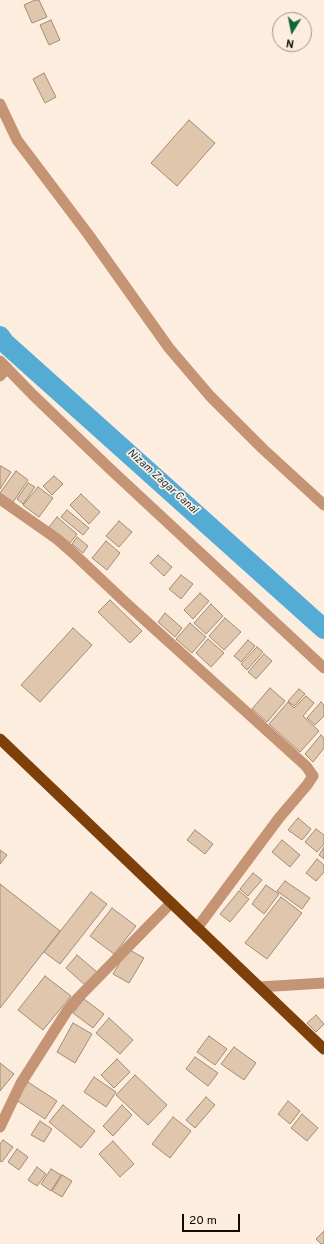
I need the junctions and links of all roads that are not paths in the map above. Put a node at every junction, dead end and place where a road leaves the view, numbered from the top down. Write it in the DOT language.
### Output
graph roads {
  1 [pos="0,104"];
  2 [pos="2,368"];
  3 [pos="0,499"];
  4 [pos="324,505"];
  5 [pos="324,668"];
  6 [pos="0,739"];
  7 [pos="171,903"];
  8 [pos="197,928"];
  9 [pos="324,983"];
  10 [pos="259,987"];
  11 [pos="324,1049"];
  12 [pos="0,1127"];
  1 -- 4 [label="street"];
  2 -- 5 [label="street"];
  3 -- 8 [label="street"];
  6 -- 7 [label="highway"];
  7 -- 8 [label="highway"];
  7 -- 12 [label="street"];
  8 -- 10 [label="highway"];
  9 -- 10 [label="street"];
  10 -- 11 [label="highway"];
}
